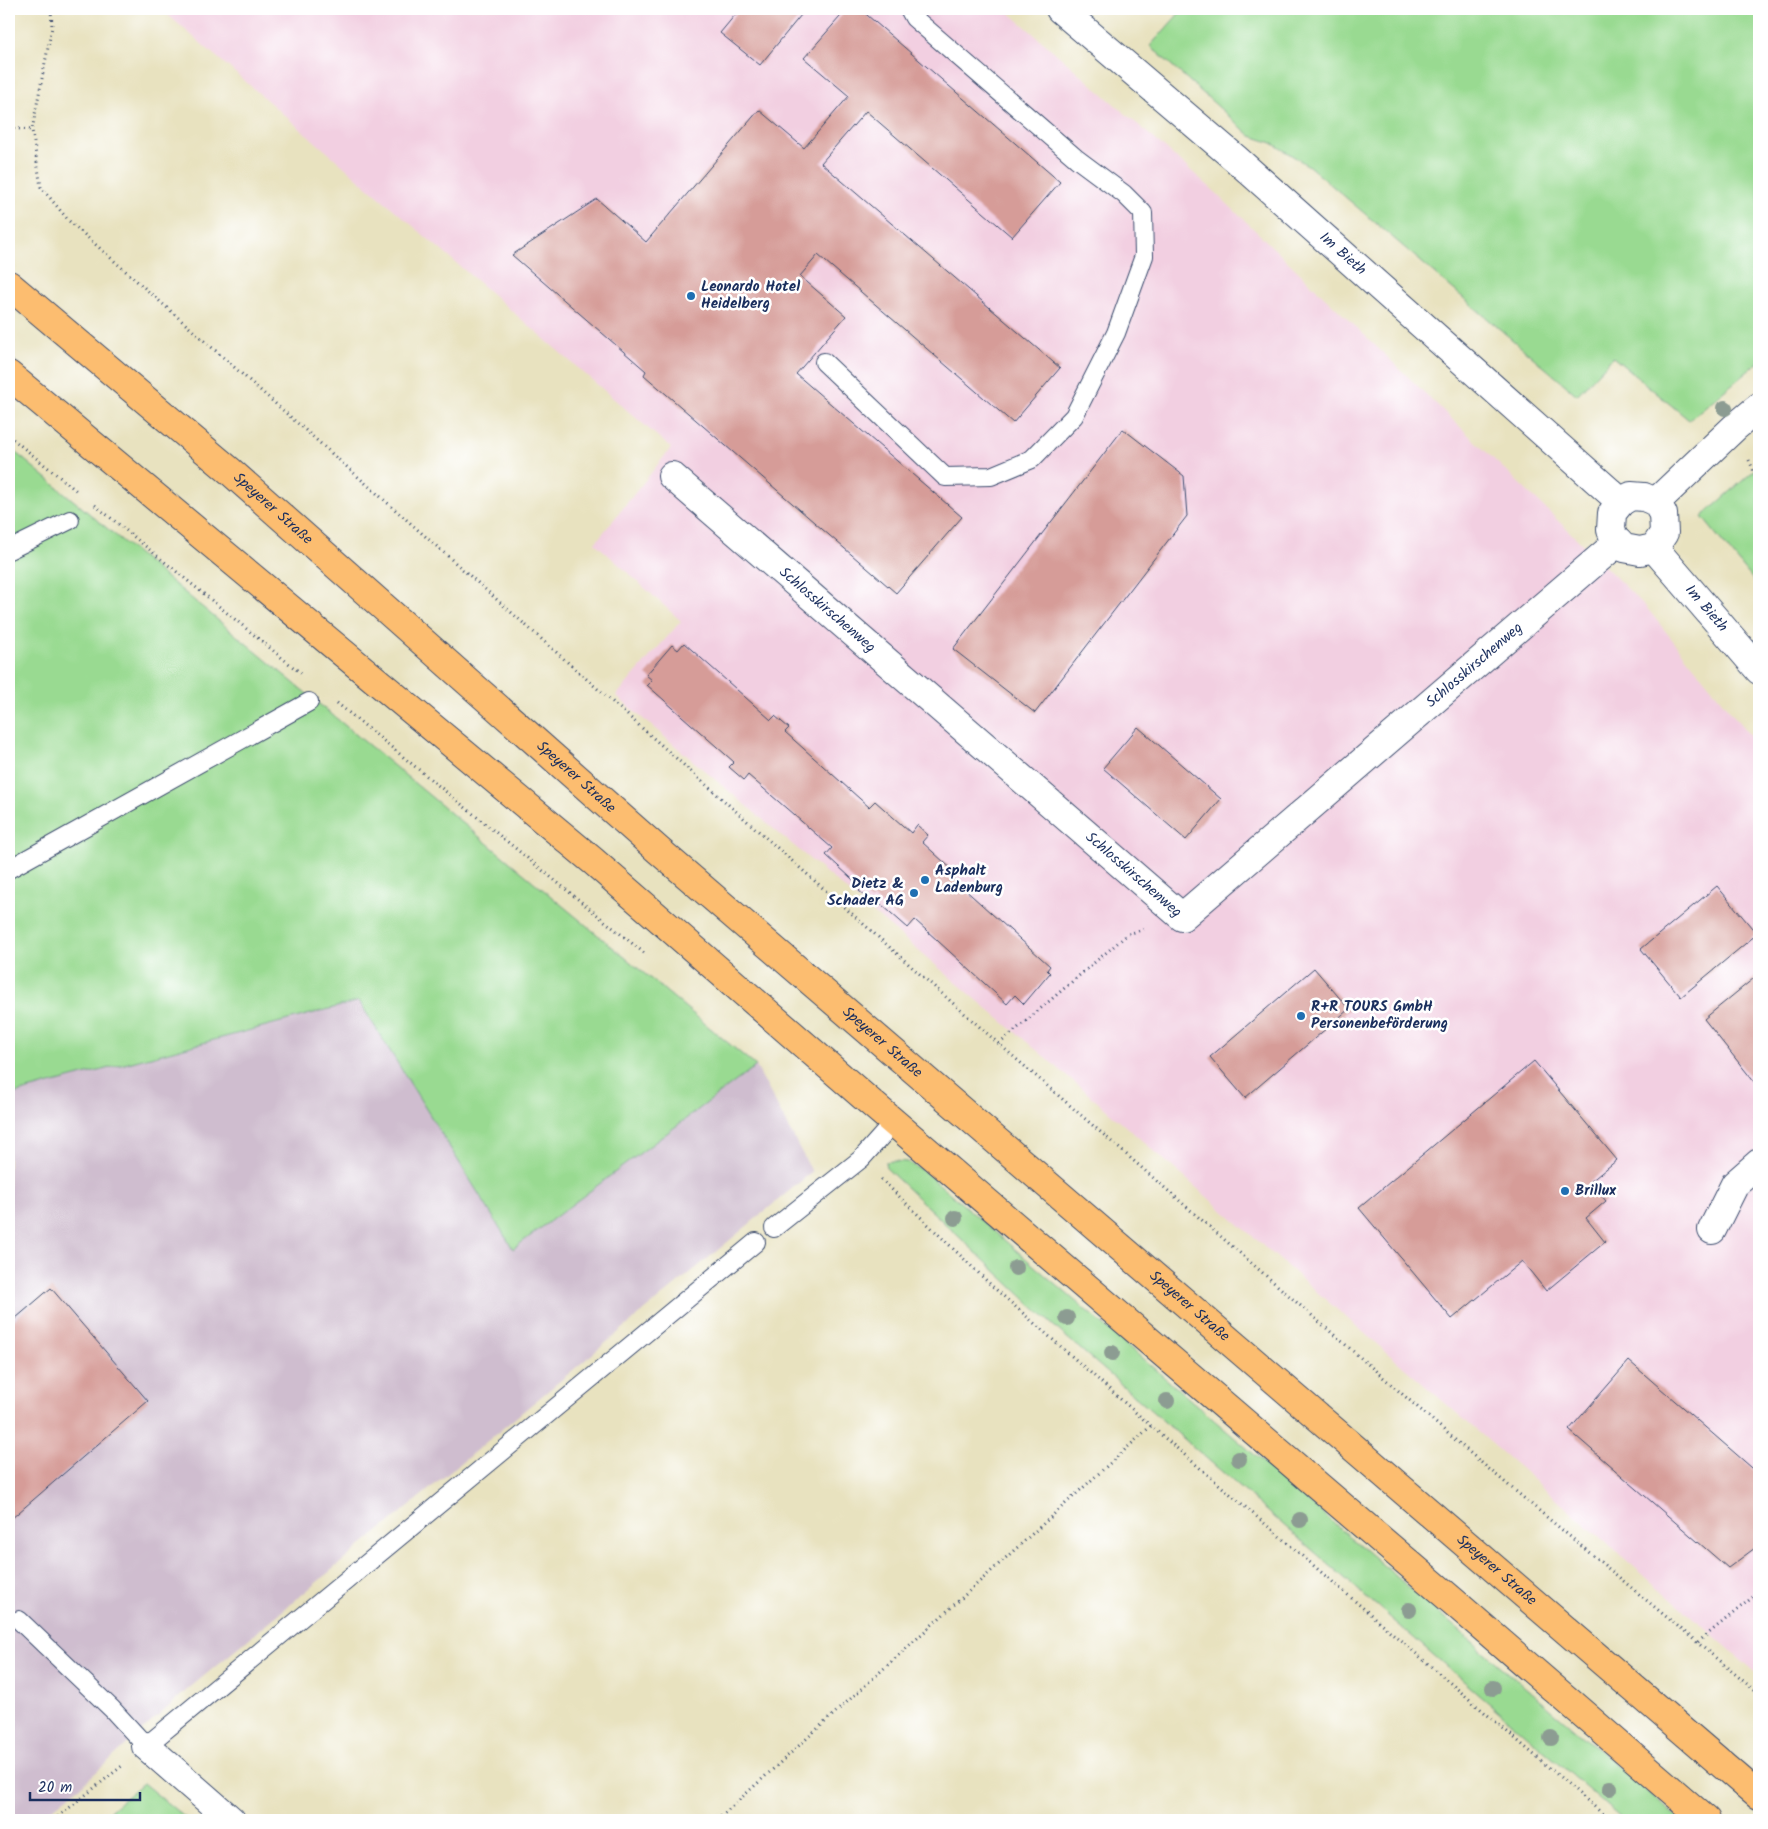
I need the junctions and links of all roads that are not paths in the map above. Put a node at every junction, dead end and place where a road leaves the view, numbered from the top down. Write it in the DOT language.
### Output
graph roads {
  1 [pos="909,9"];
  2 [pos="1060,9"];
  3 [pos="9,285"];
  4 [pos="824,362"];
  5 [pos="9,375"];
  6 [pos="1759,406"];
  7 [pos="672,476"];
  8 [pos="1621,502"];
  9 [pos="1656,502"];
  10 [pos="70,520"];
  11 [pos="1618,542"];
  12 [pos="1654,548"];
  13 [pos="9,550"];
  14 [pos="1759,670"];
  15 [pos="309,702"];
  16 [pos="9,869"];
  17 [pos="894,1122"];
  18 [pos="1759,1163"];
  19 [pos="774,1228"];
  20 [pos="1712,1230"];
  21 [pos="756,1242"];
  22 [pos="19,1620"];
  23 [pos="146,1746"];
  24 [pos="1759,1796"];
  25 [pos="231,1820"];
  26 [pos="1706,1820"];
  1 -- 4 [label="lane"];
  2 -- 8 [label="street, Im Bieth"];
  3 -- 24 [label="main road, Speyerer Straße"];
  5 -- 17 [label="main road"];
  6 -- 9 [label="street"];
  7 -- 11 [label="street, Schlosskirschenweg"];
  8 -- 9 [label="street"];
  8 -- 11 [label="street"];
  9 -- 12 [label="street"];
  10 -- 13 [label="lane"];
  11 -- 12 [label="street"];
  12 -- 14 [label="street, Im Bieth"];
  15 -- 16 [label="lane"];
  17 -- 19 [label="lane"];
  17 -- 26 [label="main road"];
  18 -- 20 [label="street"];
  21 -- 23 [label="lane"];
  22 -- 23 [label="lane"];
  23 -- 25 [label="street"];
}
